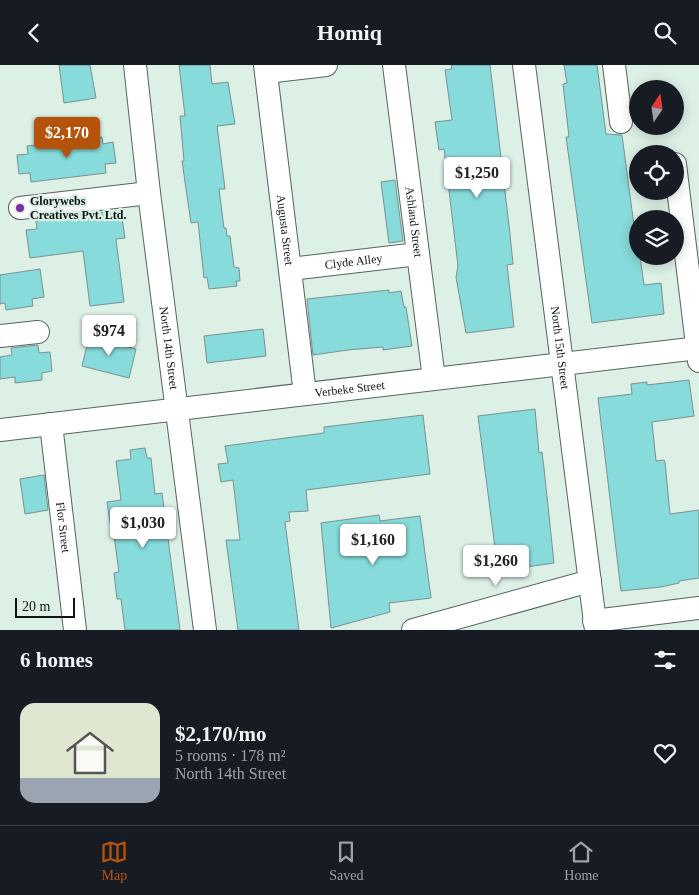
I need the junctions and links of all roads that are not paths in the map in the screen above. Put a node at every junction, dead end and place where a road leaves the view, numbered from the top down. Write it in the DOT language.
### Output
graph roads {
  1 [pos="135,65"];
  2 [pos="326,65"];
  3 [pos="394,65"];
  4 [pos="524,65"];
  5 [pos="614,65"];
  6 [pos="265,68"];
  7 [pos="621,122"];
  8 [pos="149,193"];
  9 [pos="680,200"];
  10 [pos="20,208"];
  11 [pos="418,254"];
  12 [pos="290,269"];
  13 [pos="38,332"];
  14 [pos="0,336"];
  15 [pos="699,353"];
  16 [pos="562,364"];
  17 [pos="434,379"];
  18 [pos="305,394"];
  19 [pos="177,409"];
  20 [pos="51,424"];
  21 [pos="0,430"];
  22 [pos="590,581"];
  23 [pos="699,608"];
  24 [pos="595,626"];
  25 [pos="75,630"];
  26 [pos="204,630"];
  27 [pos="413,630"];
  1 -- 8 [label="street, North 14th Street"];
  2 -- 6 [label="street"];
  3 -- 11 [label="street, Ashland Street"];
  4 -- 16 [label="street, North 15th Street"];
  5 -- 7 [label="street"];
  6 -- 12 [label="street, Augusta Street"];
  8 -- 10 [label="street"];
  8 -- 19 [label="street, North 14th Street"];
  9 -- 15 [label="street"];
  11 -- 12 [label="street, Clyde Alley"];
  11 -- 17 [label="street, Ashland Street"];
  12 -- 18 [label="street, Augusta Street"];
  13 -- 14 [label="street"];
  15 -- 16 [label="street, Verbeke Street"];
  16 -- 17 [label="street, Verbeke Street"];
  16 -- 22 [label="street, North 15th Street"];
  17 -- 18 [label="street, Verbeke Street"];
  18 -- 19 [label="street, Verbeke Street"];
  19 -- 20 [label="street, Verbeke Street"];
  19 -- 26 [label="street, North 14th Street"];
  20 -- 21 [label="street, Verbeke Street"];
  20 -- 25 [label="street, Flor Street"];
  22 -- 24 [label="street, North 15th Street"];
  22 -- 27 [label="street"];
  23 -- 24 [label="street"];
}
